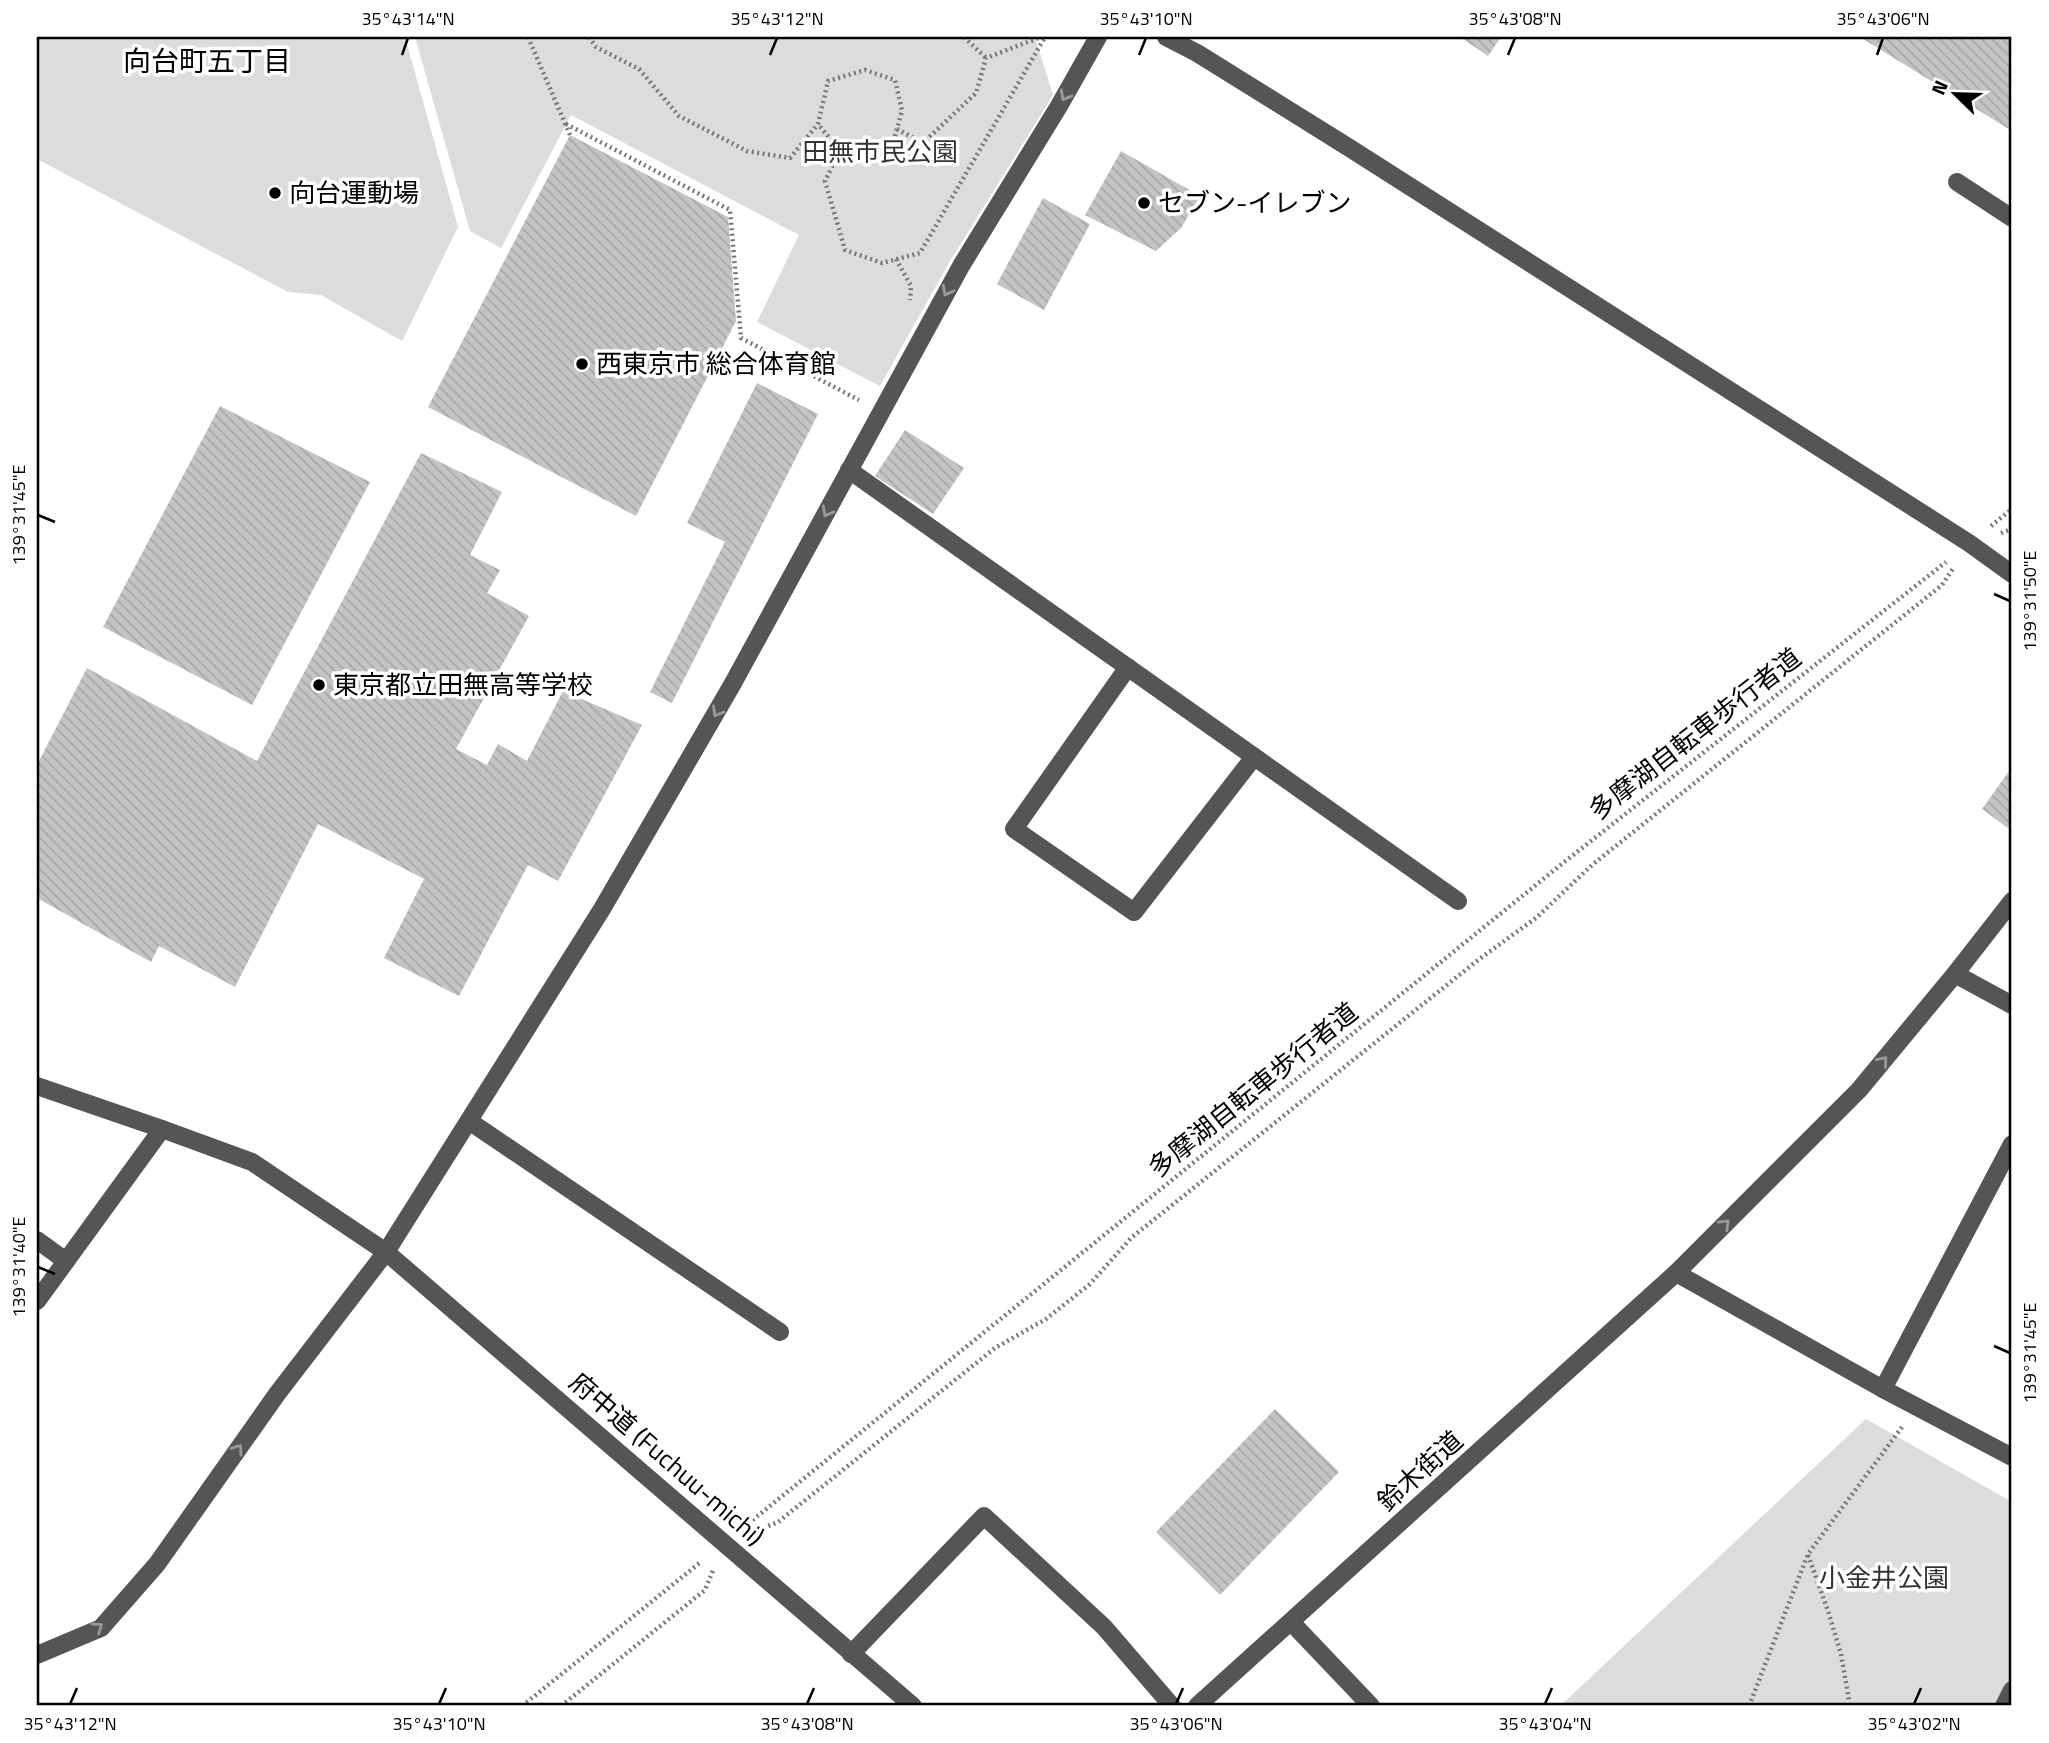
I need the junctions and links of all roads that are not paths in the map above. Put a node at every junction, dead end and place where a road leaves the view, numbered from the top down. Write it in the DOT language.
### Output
graph roads {
  1 [pos="1098,37"];
  2 [pos="1166,37"];
  3 [pos="1956,183"];
  4 [pos="2012,218"];
  5 [pos="849,470"];
  6 [pos="2012,574"];
  7 [pos="1128,667"];
  8 [pos="1254,757"];
  9 [pos="1458,901"];
  10 [pos="2012,901"];
  11 [pos="1955,974"];
  12 [pos="2012,1005"];
  13 [pos="37,1086"];
  14 [pos="468,1121"];
  15 [pos="162,1129"];
  16 [pos="2012,1144"];
  17 [pos="37,1240"];
  18 [pos="386,1252"];
  19 [pos="66,1261"];
  20 [pos="1676,1273"];
  21 [pos="37,1301"];
  22 [pos="780,1332"];
  23 [pos="1883,1389"];
  24 [pos="2012,1457"];
  25 [pos="1292,1623"];
  26 [pos="852,1654"];
  27 [pos="37,1655"];
  28 [pos="2012,1690"];
  29 [pos="913,1706"];
  30 [pos="1172,1706"];
  31 [pos="1197,1706"];
  32 [pos="1371,1706"];
  33 [pos="2004,1706"];
  1 -- 5 [label="street, one-way"];
  2 -- 6 [label="street"];
  3 -- 4 [label="street"];
  5 -- 7 [label="street"];
  5 -- 14 [label="street, one-way"];
  7 -- 8 [label="street"];
  7 -- 8 [label="street"];
  8 -- 9 [label="street"];
  10 -- 11 [label="street, 鈴木街道"];
  11 -- 12 [label="street"];
  20 -- 11 [label="street, 鈴木街道, one-way"];
  13 -- 15 [label="street, 府中道 (Fuchuu-michi)"];
  14 -- 18 [label="street"];
  14 -- 22 [label="street"];
  15 -- 18 [label="street, 府中道 (Fuchuu-michi)"];
  15 -- 19 [label="street"];
  16 -- 23 [label="street"];
  17 -- 19 [label="street"];
  18 -- 26 [label="street, 府中道 (Fuchuu-michi)"];
  27 -- 18 [label="street, one-way"];
  19 -- 21 [label="street"];
  20 -- 23 [label="street"];
  20 -- 25 [label="street, 鈴木街道"];
  23 -- 24 [label="street"];
  25 -- 31 [label="street, 鈴木街道"];
  25 -- 32 [label="street"];
  26 -- 29 [label="street, 府中道 (Fuchuu-michi)"];
  26 -- 30 [label="street"];
  28 -- 33 [label="street"];
}
